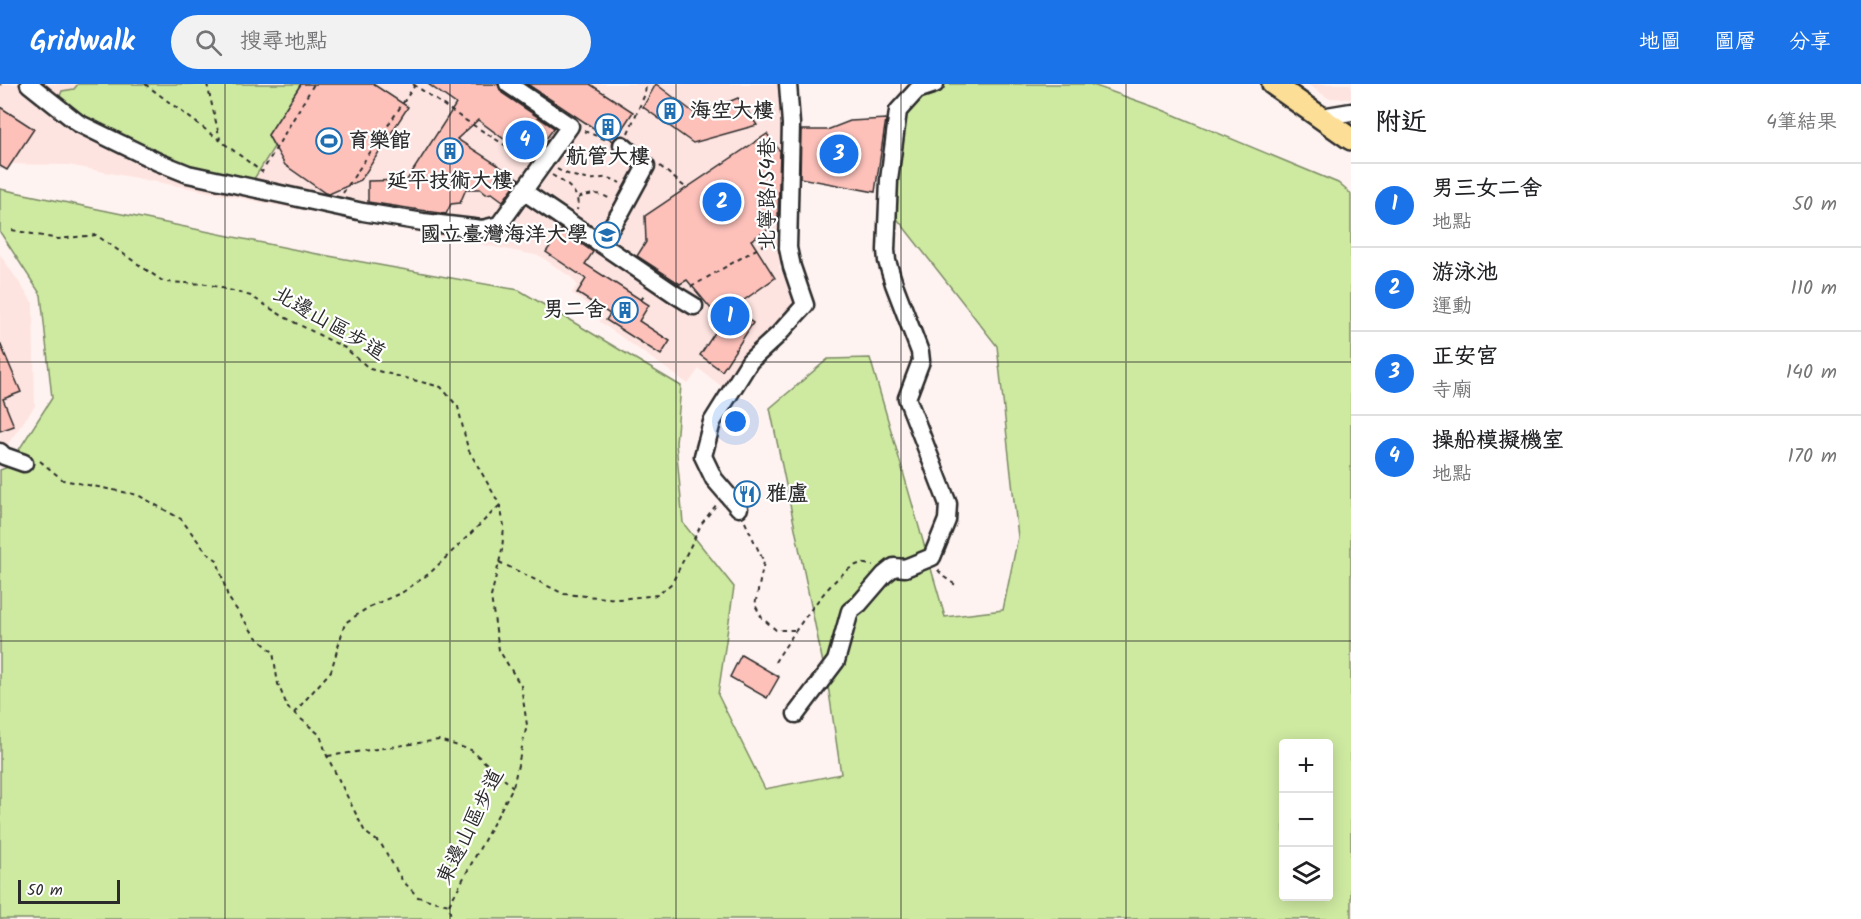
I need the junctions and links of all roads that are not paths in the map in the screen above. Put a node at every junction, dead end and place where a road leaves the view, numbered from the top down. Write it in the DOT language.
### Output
graph roads {
  1 [pos="29,84"];
  2 [pos="508,84"];
  3 [pos="788,84"];
  4 [pos="935,84"];
  5 [pos="1273,84"];
  6 [pos="1351,112"];
  7 [pos="1321,117"];
  8 [pos="1351,139"];
  9 [pos="622,145"];
  10 [pos="523,191"];
  11 [pos="601,243"];
  12 [pos="694,306"];
  13 [pos="0,452"];
  14 [pos="31,461"];
  15 [pos="739,508"];
  16 [pos="796,714"];
  1 -- 10 [label="street"];
  2 -- 10 [label="street"];
  3 -- 15 [label="street, 北寧路154巷"];
  4 -- 16 [label="street"];
  5 -- 7 [label="main road"];
  6 -- 7 [label="street"];
  7 -- 8 [label="main road"];
  9 -- 11 [label="street"];
  10 -- 11 [label="street"];
  11 -- 12 [label="street"];
  13 -- 14 [label="street"];
}
